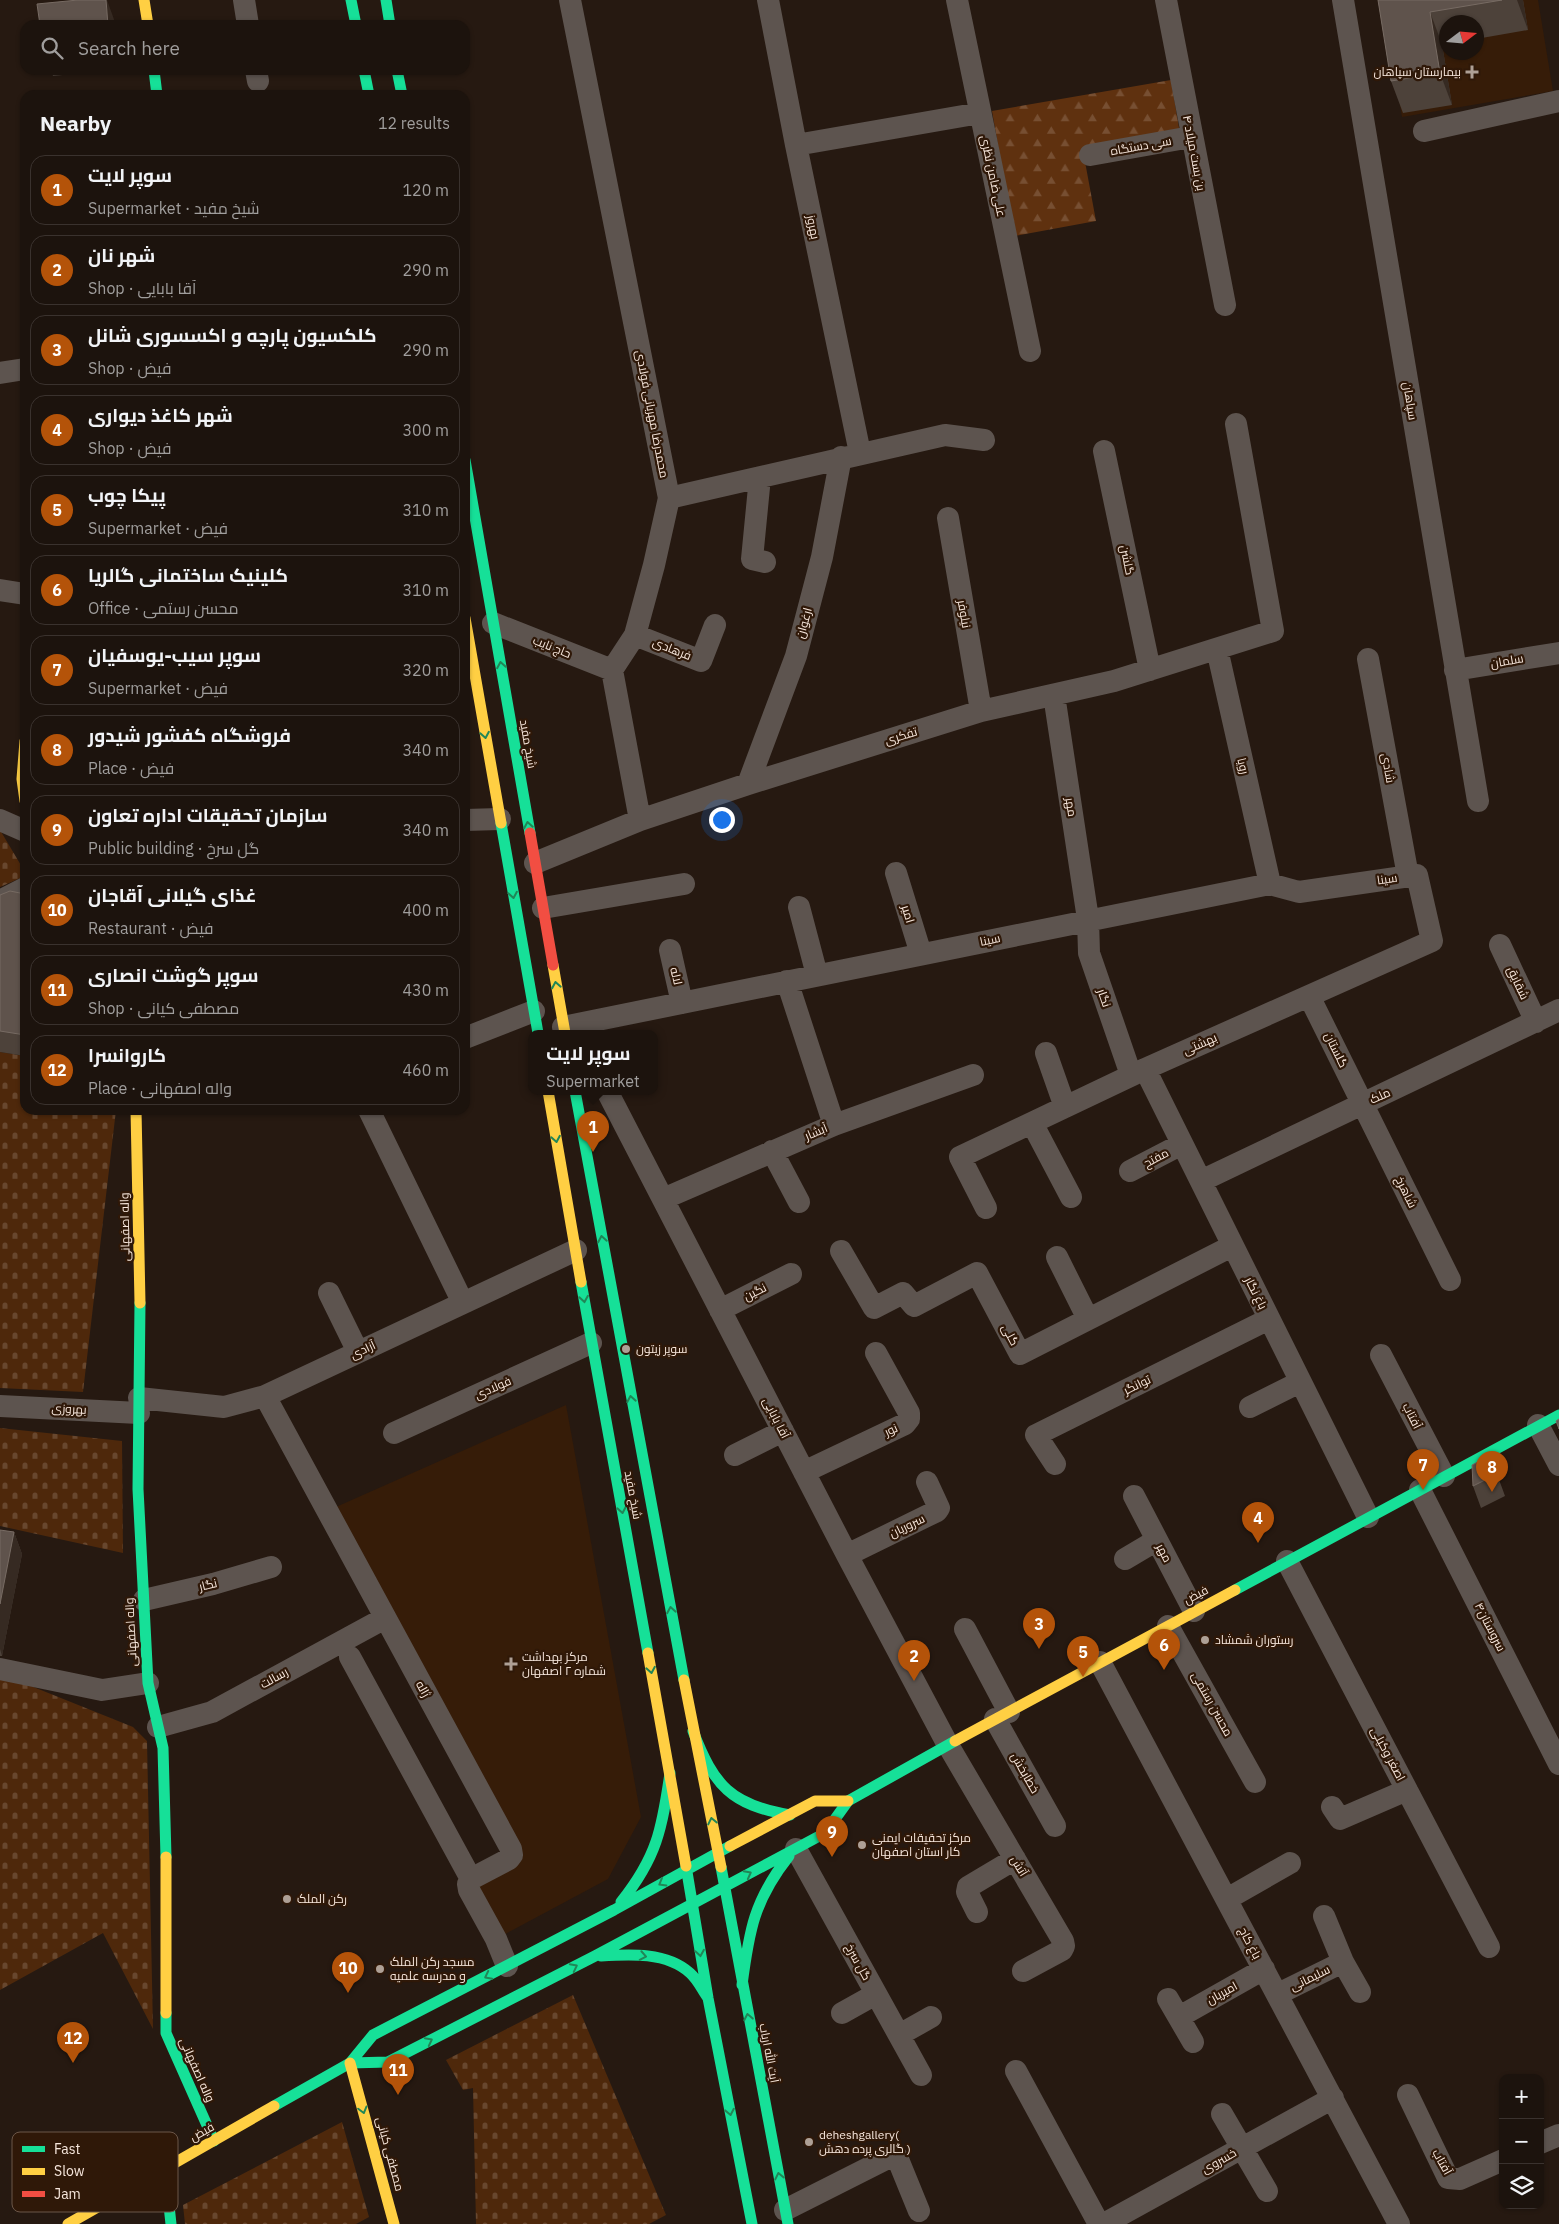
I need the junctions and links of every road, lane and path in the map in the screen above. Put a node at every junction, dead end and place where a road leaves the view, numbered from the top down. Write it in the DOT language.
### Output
graph roads {
  1 [pos="144,0"];
  2 [pos="244,0"];
  3 [pos="351,0"];
  4 [pos="386,0"];
  5 [pos="570,0"];
  6 [pos="768,0"];
  7 [pos="958,0"];
  8 [pos="1166,0"];
  9 [pos="1344,0"];
  10 [pos="147,20"];
  11 [pos="247,20"];
  12 [pos="355,20"];
  13 [pos="389,20"];
  14 [pos="155,75"];
  15 [pos="365,75"];
  16 [pos="398,75"];
  17 [pos="156,90"];
  18 [pos="368,90"];
  19 [pos="401,90"];
  20 [pos="1559,102"];
  21 [pos="980,113"];
  22 [pos="1424,131"];
  23 [pos="1191,137"];
  24 [pos="796,145"];
  25 [pos="1090,155"];
  26 [pos="1225,305"];
  27 [pos="1030,351"];
  28 [pos="1236,424"];
  29 [pos="984,440"];
  30 [pos="1104,451"];
  31 [pos="850,455"];
  32 [pos="760,477"];
  33 [pos="470,488"];
  34 [pos="669,498"];
  35 [pos="948,518"];
  36 [pos="765,562"];
  37 [pos="0,590"];
  38 [pos="20,593"];
  39 [pos="494,623"];
  40 [pos="715,625"];
  41 [pos="635,634"];
  42 [pos="470,647"];
  43 [pos="1216,649"];
  44 [pos="1559,652"];
  45 [pos="1368,659"];
  46 [pos="612,670"];
  47 [pos="1150,670"];
  48 [pos="1455,670"];
  49 [pos="1054,695"];
  50 [pos="981,711"];
  51 [pos="748,784"];
  52 [pos="1478,801"];
  53 [pos="500,819"];
  54 [pos="0,820"];
  55 [pos="470,820"];
  56 [pos="640,820"];
  57 [pos="20,829"];
  58 [pos="535,863"];
  59 [pos="896,873"];
  60 [pos="1412,875"];
  61 [pos="684,884"];
  62 [pos="1270,884"];
  63 [pos="20,891"];
  64 [pos="0,901"];
  65 [pos="799,907"];
  66 [pos="542,908"];
  67 [pos="1088,920"];
  68 [pos="1500,945"];
  69 [pos="670,950"];
  70 [pos="920,954"];
  71 [pos="817,975"];
  72 [pos="787,982"];
  73 [pos="1309,996"];
  74 [pos="682,1003"];
  75 [pos="1559,1010"];
  76 [pos="534,1011"];
  77 [pos="1536,1022"];
  78 [pos="537,1030"];
  79 [pos="566,1030"];
  80 [pos="570,1030"];
  81 [pos="470,1036"];
  82 [pos="1046,1053"];
  83 [pos="1138,1072"];
  84 [pos="974,1075"];
  85 [pos="549,1095"];
  86 [pos="576,1095"];
  87 [pos="609,1095"];
  88 [pos="1363,1104"];
  89 [pos="1065,1107"];
  90 [pos="136,1115"];
  91 [pos="371,1115"];
  92 [pos="1032,1123"];
  93 [pos="834,1125"];
  94 [pos="1182,1144"];
  95 [pos="772,1151"];
  96 [pos="1130,1171"];
  97 [pos="1200,1182"];
  98 [pos="1071,1197"];
  99 [pos="663,1199"];
  100 [pos="799,1202"];
  101 [pos="986,1208"];
  102 [pos="1232,1246"];
  103 [pos="576,1250"];
  104 [pos="841,1251"];
  105 [pos="1057,1257"];
  106 [pos="791,1274"];
  107 [pos="1450,1280"];
  108 [pos="329,1293"];
  109 [pos="463,1303"];
  110 [pos="720,1310"];
  111 [pos="1088,1319"];
  112 [pos="1269,1319"];
  113 [pos="591,1343"];
  114 [pos="358,1352"];
  115 [pos="876,1352"];
  116 [pos="1381,1355"];
  117 [pos="1300,1382"];
  118 [pos="265,1396"];
  119 [pos="139,1405"];
  120 [pos="0,1406"];
  121 [pos="1250,1407"];
  122 [pos="1559,1415"];
  123 [pos="1538,1425"];
  124 [pos="636,1428"];
  125 [pos="783,1431"];
  126 [pos="394,1433"];
  127 [pos="607,1434"];
  128 [pos="736,1455"];
  129 [pos="1055,1464"];
  130 [pos="1559,1465"];
  131 [pos="804,1472"];
  132 [pos="1444,1476"];
  133 [pos="647,1481"];
  134 [pos="927,1482"];
  135 [pos="618,1489"];
  136 [pos="1420,1490"];
  137 [pos="1134,1496"];
  138 [pos="1368,1517"];
  139 [pos="1157,1540"];
  140 [pos="847,1556"];
  141 [pos="1125,1559"];
  142 [pos="1287,1561"];
  143 [pos="271,1566"];
  144 [pos="144,1600"];
  145 [pos="1194,1611"];
  146 [pos="385,1618"];
  147 [pos="1168,1626"];
  148 [pos="965,1629"];
  149 [pos="350,1657"];
  150 [pos="1100,1662"];
  151 [pos="0,1669"];
  152 [pos="148,1683"];
  153 [pos="1002,1716"];
  154 [pos="158,1727"];
  155 [pos="693,1731"];
  156 [pos="948,1745"];
  157 [pos="1559,1764"];
  158 [pos="670,1773"];
  159 [pos="1255,1782"];
  160 [pos="1407,1790"];
  161 [pos="848,1801"];
  162 [pos="1332,1807"];
  163 [pos="790,1815"];
  164 [pos="1055,1826"];
  165 [pos="796,1849"];
  166 [pos="718,1852"];
  167 [pos="1015,1859"];
  168 [pos="1290,1863"];
  169 [pos="686,1870"];
  170 [pos="472,1878"];
  171 [pos="725,1886"];
  172 [pos="1227,1900"];
  173 [pos="692,1904"];
  174 [pos="614,1910"];
  175 [pos="977,1912"];
  176 [pos="1324,1916"];
  177 [pos="1489,1947"];
  178 [pos="595,1956"];
  179 [pos="1344,1962"];
  180 [pos="507,1966"];
  181 [pos="1264,1969"];
  182 [pos="1023,1971"];
  183 [pos="742,1985"];
  184 [pos="1360,1992"];
  185 [pos="876,1994"];
  186 [pos="1278,1994"];
  187 [pos="708,1998"];
  188 [pos="842,2013"];
  189 [pos="931,2017"];
  190 [pos="899,2036"];
  191 [pos="1194,2042"];
  192 [pos="350,2063"];
  193 [pos="1016,2071"];
  194 [pos="921,2075"];
  195 [pos="1408,2095"];
  196 [pos="1333,2098"];
  197 [pos="1222,2114"];
  198 [pos="1559,2135"];
  199 [pos="214,2141"];
  200 [pos="1544,2141"];
  201 [pos="1242,2149"];
  202 [pos="178,2161"];
  203 [pos="1499,2162"];
  204 [pos="1266,2191"];
  205 [pos="920,2211"];
  206 [pos="89,2212"];
  207 [pos="787,2217"];
  208 [pos="68,2224"];
  209 [pos="394,2224"];
  210 [pos="752,2224"];
  211 [pos="1099,2224"];
  212 [pos="1104,2224"];
  213 [pos="1399,2224"];
  1 -- 10 [label="main road"];
  2 -- 11 [label="street"];
  3 -- 12 [label="main road"];
  4 -- 13 [label="main road"];
  5 -- 34 [label="street, محمدرضا مهربانی فولادی"];
  6 -- 24 [label="street, بهروز"];
  7 -- 21 [label="street, علی ضامن نظری"];
  8 -- 23 [label="street, بن بست میلاد ۴"];
  9 -- 48 [label="street, سپاهان"];
  14 -- 17 [label="main road"];
  15 -- 18 [label="main road"];
  16 -- 19 [label="main road"];
  20 -- 22 [label="street"];
  21 -- 24 [label="street"];
  21 -- 27 [label="street, علی ضامن نظری"];
  23 -- 25 [label="street, سی دستگاه"];
  23 -- 26 [label="street, بن بست میلاد ۴"];
  24 -- 31 [label="street, بهروز"];
  28 -- 43 [label="street, تفکری"];
  29 -- 31 [label="street"];
  30 -- 47 [label="street, گلشن"];
  31 -- 32 [label="street"];
  31 -- 51 [label="street, ارغوان"];
  32 -- 34 [label="street"];
  32 -- 36 [label="street"];
  33 -- 39 [label="main road, شیخ مفید"];
  34 -- 41 [label="street, محمدرضا مهربانی فولادی"];
  35 -- 50 [label="street, نیلوفر"];
  37 -- 38 [label="street"];
  39 -- 46 [label="street, حاج نایب"];
  58 -- 39 [label="main road, شیخ مفید, one-way"];
  40 -- 41 [label="street, فرهادی"];
  41 -- 46 [label="street, محمدرضا مهربانی فولادی"];
  42 -- 53 [label="main road, one-way"];
  43 -- 47 [label="street, تفکری"];
  43 -- 62 [label="street, رویا"];
  44 -- 48 [label="street, سلمان"];
  45 -- 60 [label="street, شادی"];
  46 -- 56 [label="street"];
  47 -- 49 [label="street, تفکری"];
  48 -- 52 [label="street, سپاهان"];
  49 -- 50 [label="street, تفکری"];
  49 -- 67 [label="street, مهر"];
  50 -- 51 [label="street, تفکری"];
  51 -- 56 [label="street, تفکری"];
  53 -- 55 [label="street"];
  53 -- 76 [label="main road, one-way"];
  54 -- 57 [label="street"];
  56 -- 58 [label="street, تفکری"];
  58 -- 66 [label="main road, شیخ مفید"];
  59 -- 70 [label="street, امیر"];
  60 -- 62 [label="street, سینا"];
  60 -- 73 [label="street, بهشتی"];
  61 -- 66 [label="street"];
  62 -- 67 [label="street, سینا"];
  63 -- 64 [label="street"];
  65 -- 71 [label="street"];
  79 -- 66 [label="main road, شیخ مفید, one-way"];
  67 -- 70 [label="street, سینا"];
  67 -- 83 [label="street, نگار"];
  68 -- 77 [label="street, شقایق"];
  69 -- 74 [label="street, لاله"];
  70 -- 71 [label="street, سینا"];
  71 -- 72 [label="street, سینا"];
  72 -- 74 [label="street, سینا"];
  72 -- 93 [label="street"];
  73 -- 83 [label="street, بهشتی"];
  73 -- 88 [label="street, گلستان"];
  74 -- 80 [label="street, سینا"];
  75 -- 77 [label="street, ملک"];
  76 -- 78 [label="main road"];
  76 -- 81 [label="street"];
  77 -- 88 [label="street, ملک"];
  82 -- 89 [label="street"];
  83 -- 89 [label="street, بهشتی"];
  83 -- 94 [label="street, باغ نگار"];
  84 -- 93 [label="street, آبشار"];
  85 -- 103 [label="main road, شیخ مفید, one-way"];
  124 -- 86 [label="main road, شیخ مفید, one-way"];
  87 -- 99 [label="street, آقا بابایی"];
  88 -- 97 [label="street, ملک"];
  88 -- 107 [label="street, شاهرخ"];
  89 -- 92 [label="street, بهشتی"];
  90 -- 119 [label="main road, واله اصفهانی"];
  91 -- 109 [label="street"];
  92 -- 98 [label="street"];
  92 -- 101 [label="street, بهشتی"];
  93 -- 95 [label="street, آبشار"];
  94 -- 96 [label="street, مفتح"];
  94 -- 97 [label="street, باغ نگار"];
  95 -- 99 [label="street, آبشار"];
  95 -- 100 [label="street"];
  97 -- 102 [label="street, باغ نگار"];
  99 -- 110 [label="street, آقا بابایی"];
  102 -- 111 [label="street, گلی"];
  102 -- 112 [label="street, باغ نگار"];
  103 -- 109 [label="street, آزادی"];
  103 -- 113 [label="main road, شیخ مفید, one-way"];
  104 -- 111 [label="street, گلی"];
  105 -- 111 [label="street"];
  106 -- 110 [label="street, نگین"];
  108 -- 114 [label="street"];
  109 -- 114 [label="street, آزادی"];
  110 -- 125 [label="street, آقا بابایی"];
  112 -- 117 [label="street, باغ نگار"];
  112 -- 129 [label="street, توانگر"];
  113 -- 126 [label="street, فولادی"];
  113 -- 127 [label="main road, شیخ مفید"];
  114 -- 118 [label="street, آزادی"];
  115 -- 131 [label="street, نور"];
  116 -- 132 [label="street, آفتاب"];
  117 -- 121 [label="street"];
  117 -- 138 [label="street, باغ نگار"];
  118 -- 119 [label="street, آزادی"];
  118 -- 146 [label="street, ژاله"];
  119 -- 120 [label="street, بهروزی"];
  119 -- 144 [label="main road, واله اصفهانی"];
  122 -- 123 [label="main road, فیض"];
  123 -- 130 [label="street"];
  123 -- 132 [label="main road, فیض"];
  124 -- 127 [label="main road"];
  124 -- 133 [label="main road, شیخ مفید"];
  125 -- 128 [label="street"];
  125 -- 131 [label="street, آقا بابایی"];
  127 -- 135 [label="main road, شیخ مفید"];
  131 -- 140 [label="street, آقا بابایی"];
  132 -- 136 [label="main road, فیض"];
  133 -- 135 [label="main road"];
  155 -- 133 [label="main road, شیخ مفید, one-way"];
  134 -- 140 [label="street, سروریان"];
  135 -- 158 [label="main road, شیخ مفید, one-way"];
  136 -- 138 [label="main road, فیض"];
  136 -- 157 [label="street, سروستان۴"];
  137 -- 139 [label="street, مهر"];
  138 -- 142 [label="main road, فیض"];
  139 -- 141 [label="street"];
  139 -- 145 [label="street, مهر"];
  140 -- 156 [label="street, آقا بابایی"];
  142 -- 145 [label="main road, فیض"];
  142 -- 160 [label="street, اصغر وکیلی"];
  143 -- 144 [label="street, نگار"];
  144 -- 152 [label="main road, واله اصفهانی"];
  145 -- 147 [label="main road, فیض"];
  146 -- 154 [label="street, رسالت"];
  146 -- 170 [label="street, ژاله"];
  147 -- 150 [label="main road, فیض"];
  147 -- 159 [label="street, محسن رستمی"];
  148 -- 153 [label="street, خطابخش"];
  149 -- 170 [label="street"];
  150 -- 153 [label="main road, فیض"];
  150 -- 172 [label="street, باغ کاج"];
  151 -- 152 [label="street"];
  152 -- 154 [label="main road, واله اصفهانی"];
  153 -- 156 [label="main road, فیض"];
  153 -- 164 [label="street, خطابخش"];
  154 -- 199 [label="main road, واله اصفهانی"];
  155 -- 163 [label="main road"];
  166 -- 155 [label="main road, شیخ مفید, one-way"];
  156 -- 161 [label="main road, فیض"];
  156 -- 167 [label="street, آتش"];
  158 -- 169 [label="main road, شیخ مفید"];
  158 -- 174 [label="main road"];
  160 -- 162 [label="street"];
  160 -- 177 [label="street, اصغر وکیلی"];
  161 -- 163 [label="main road"];
  161 -- 165 [label="main road"];
  163 -- 166 [label="main road"];
  171 -- 165 [label="main road, one-way"];
  165 -- 183 [label="main road"];
  165 -- 185 [label="street, گل سرخ"];
  166 -- 169 [label="main road"];
  166 -- 171 [label="main road, شیخ مفید"];
  167 -- 175 [label="street"];
  167 -- 182 [label="street, آتش"];
  168 -- 172 [label="street"];
  169 -- 173 [label="main road, شیخ مفید"];
  169 -- 174 [label="main road, one-way"];
  170 -- 180 [label="street"];
  171 -- 173 [label="main road"];
  171 -- 183 [label="main road, آیت الله ارباب"];
  172 -- 181 [label="street, باغ کاج"];
  173 -- 178 [label="main road"];
  173 -- 187 [label="main road, one-way"];
  174 -- 180 [label="main road"];
  176 -- 179 [label="street, سلیمانی"];
  178 -- 187 [label="main road, one-way"];
  192 -- 178 [label="main road, one-way"];
  179 -- 184 [label="street, سلیمانی"];
  179 -- 186 [label="street, سلیمانی"];
  180 -- 192 [label="main road, one-way"];
  181 -- 186 [label="street, باغ کاج"];
  181 -- 191 [label="street, امیریان"];
  207 -- 183 [label="main road, آیت الله ارباب, one-way"];
  185 -- 188 [label="street"];
  185 -- 190 [label="street, گل سرخ"];
  186 -- 196 [label="street, باغ کاج"];
  187 -- 210 [label="main road, one-way"];
  189 -- 190 [label="street"];
  190 -- 194 [label="street, گل سرخ"];
  192 -- 199 [label="main road, فیض"];
  192 -- 209 [label="main road, مصطفی کیانی, one-way"];
  193 -- 211 [label="street"];
  195 -- 203 [label="street, آفتاب"];
  196 -- 201 [label="street, خسروی"];
  196 -- 213 [label="street, باغ کاج"];
  197 -- 201 [label="street"];
  198 -- 200 [label="street"];
  199 -- 202 [label="main road, فیض"];
  201 -- 204 [label="street"];
  201 -- 212 [label="street, خسروی"];
  205 -- 207 [label="street"];
  206 -- 208 [label="main road, فیض"];
}
